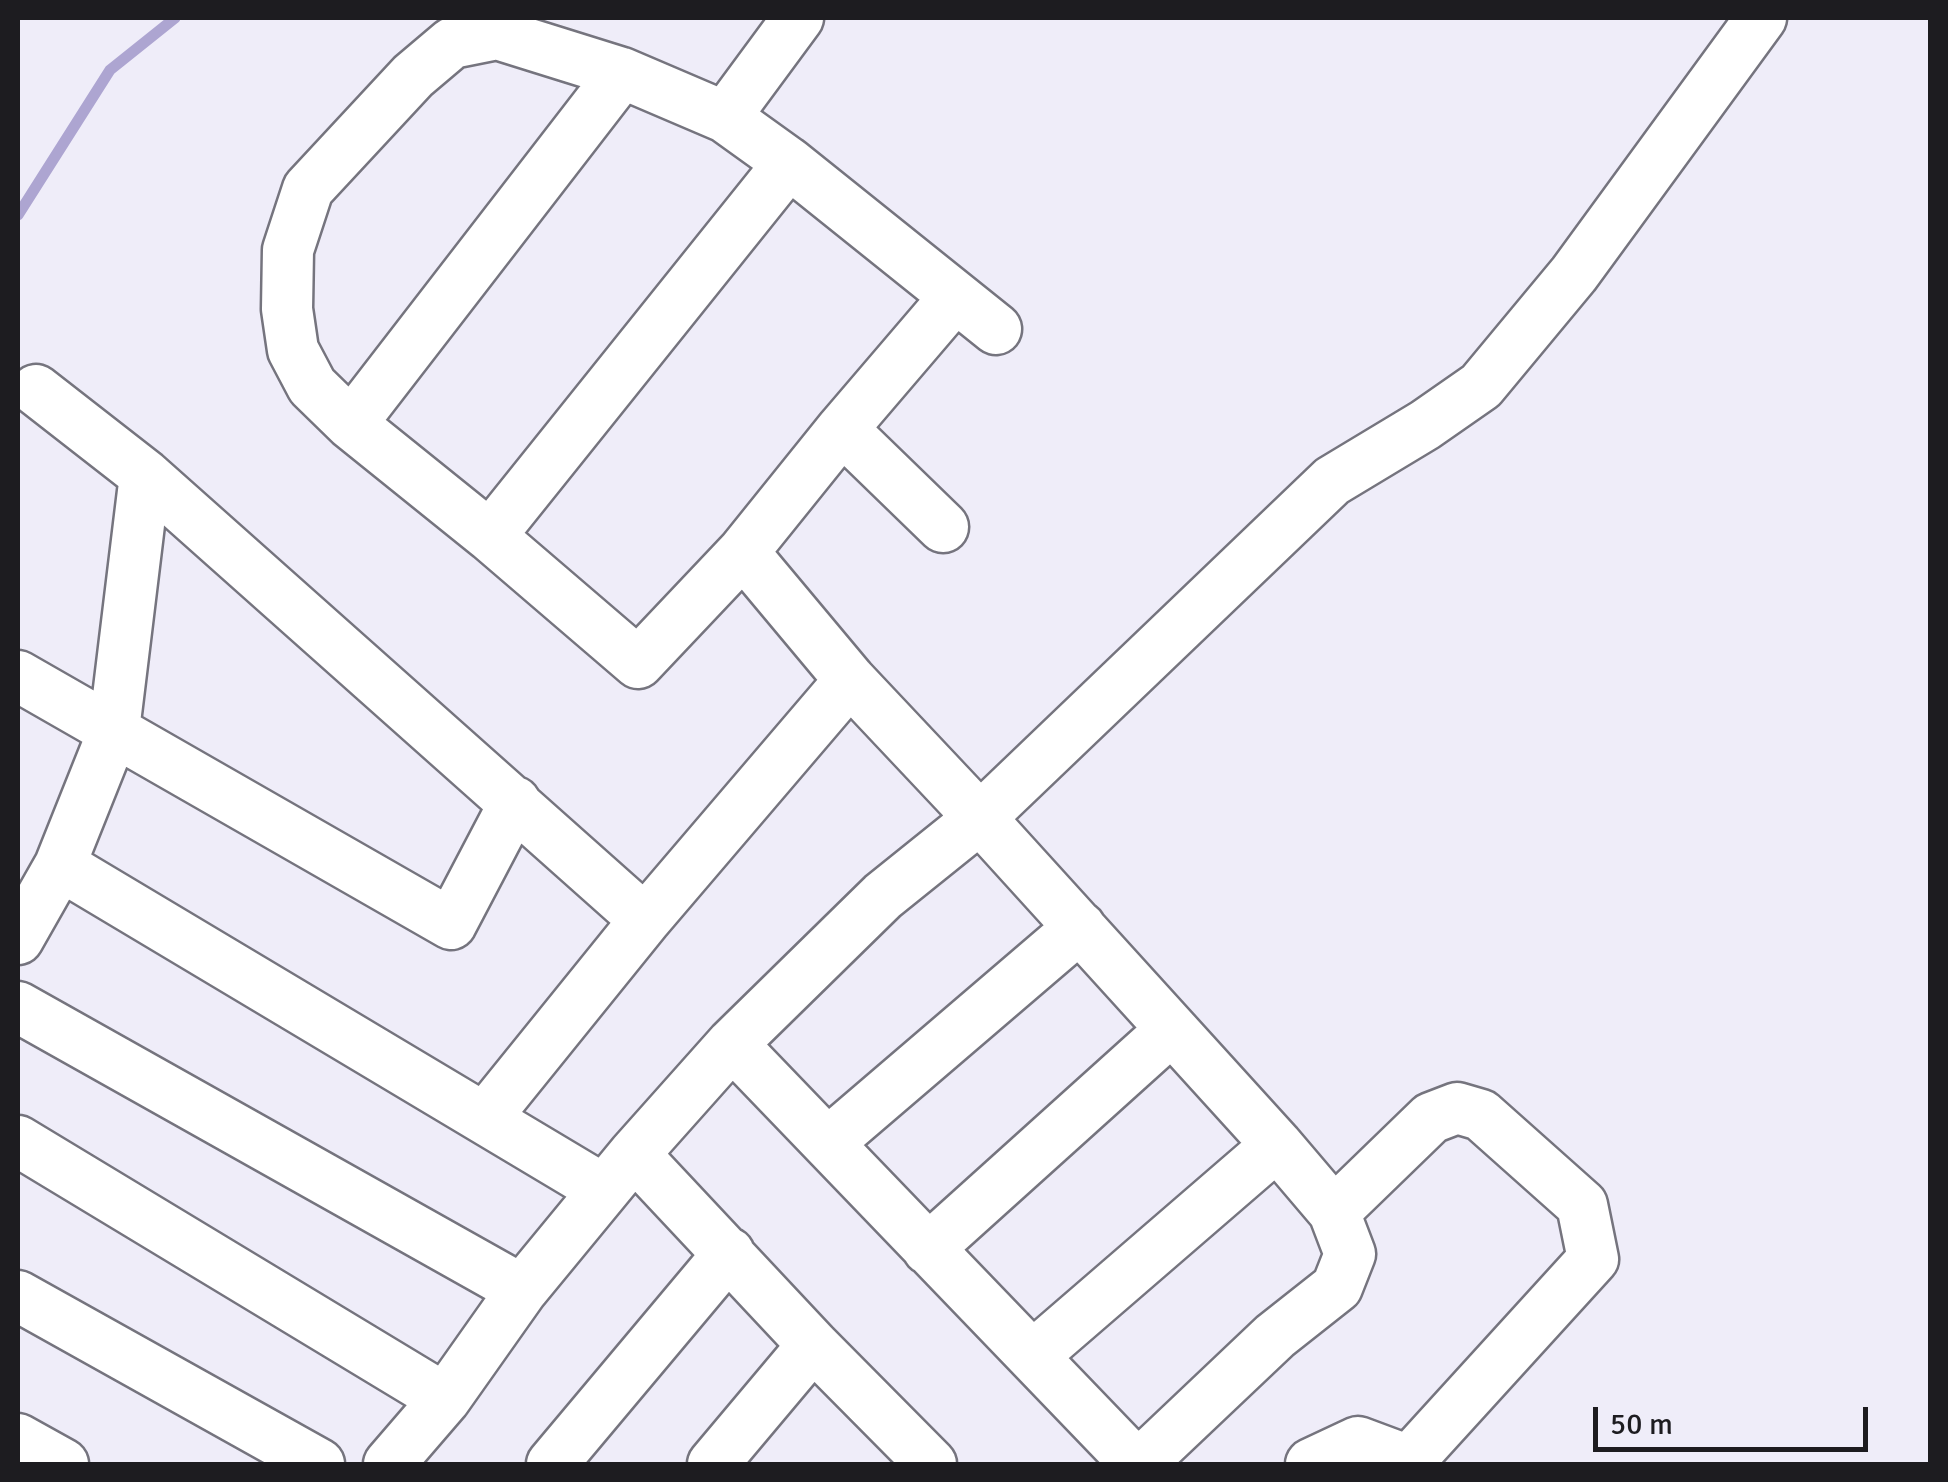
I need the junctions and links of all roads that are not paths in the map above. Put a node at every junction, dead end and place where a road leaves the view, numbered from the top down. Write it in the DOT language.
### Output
graph roads {
  1 [pos="798,18"];
  2 [pos="1761,18"];
  3 [pos="622,72"];
  4 [pos="725,117"];
  5 [pos="789,163"];
  6 [pos="954,298"];
  7 [pos="996,329"];
  8 [pos="36,390"];
  9 [pos="351,424"];
  10 [pos="842,429"];
  11 [pos="146,475"];
  12 [pos="943,527"];
  13 [pos="490,536"];
  14 [pos="743,552"];
  15 [pos="18,676"];
  16 [pos="850,680"];
  17 [pos="114,730"];
  18 [pos="514,802"];
  19 [pos="980,818"];
  20 [pos="60,866"];
  21 [pos="645,920"];
  22 [pos="1080,927"];
  23 [pos="18,939"];
  24 [pos="18,1007"];
  25 [pos="1170,1030"];
  26 [pos="732,1044"];
  27 [pos="485,1118"];
  28 [pos="18,1142"];
  29 [pos="829,1142"];
  30 [pos="1277,1145"];
  31 [pos="619,1172"];
  32 [pos="1334,1212"];
  33 [pos="928,1249"];
  34 [pos="729,1253"];
  35 [pos="522,1290"];
  36 [pos="18,1296"];
  37 [pos="813,1345"];
  38 [pos="1034,1356"];
  39 [pos="446,1400"];
  40 [pos="18,1439"];
  41 [pos="906,1455"];
  42 [pos="1410,1462"];
  43 [pos="63,1464"];
  44 [pos="319,1464"];
  45 [pos="389,1464"];
  46 [pos="552,1464"];
  47 [pos="713,1464"];
  48 [pos="1138,1464"];
  49 [pos="1312,1464"];
  1 -- 4 [label="street"];
  2 -- 19 [label="street"];
  3 -- 4 [label="street"];
  3 -- 9 [label="street"];
  3 -- 9 [label="street"];
  4 -- 5 [label="street"];
  5 -- 6 [label="street"];
  5 -- 13 [label="street"];
  6 -- 7 [label="street"];
  6 -- 10 [label="street"];
  8 -- 11 [label="street"];
  9 -- 13 [label="street"];
  10 -- 12 [label="street"];
  10 -- 14 [label="street"];
  11 -- 17 [label="street"];
  11 -- 18 [label="street"];
  13 -- 14 [label="street"];
  14 -- 16 [label="street"];
  15 -- 17 [label="street"];
  16 -- 19 [label="street"];
  16 -- 21 [label="street"];
  17 -- 18 [label="street"];
  17 -- 20 [label="street"];
  18 -- 21 [label="street"];
  19 -- 22 [label="street"];
  19 -- 26 [label="street"];
  20 -- 23 [label="street"];
  20 -- 27 [label="street"];
  21 -- 27 [label="street"];
  22 -- 25 [label="street"];
  22 -- 29 [label="street"];
  24 -- 35 [label="street"];
  25 -- 30 [label="street"];
  25 -- 33 [label="street"];
  26 -- 29 [label="street"];
  26 -- 31 [label="street"];
  27 -- 31 [label="street"];
  28 -- 39 [label="street"];
  29 -- 33 [label="street"];
  30 -- 32 [label="street"];
  30 -- 38 [label="street"];
  31 -- 34 [label="street"];
  31 -- 35 [label="street"];
  32 -- 42 [label="street"];
  32 -- 48 [label="street"];
  33 -- 38 [label="street"];
  34 -- 37 [label="street"];
  34 -- 46 [label="street"];
  35 -- 39 [label="street"];
  36 -- 44 [label="street"];
  37 -- 41 [label="street"];
  37 -- 47 [label="street"];
  38 -- 48 [label="street"];
  39 -- 45 [label="street"];
  40 -- 43 [label="street"];
  42 -- 49 [label="street"];
}
